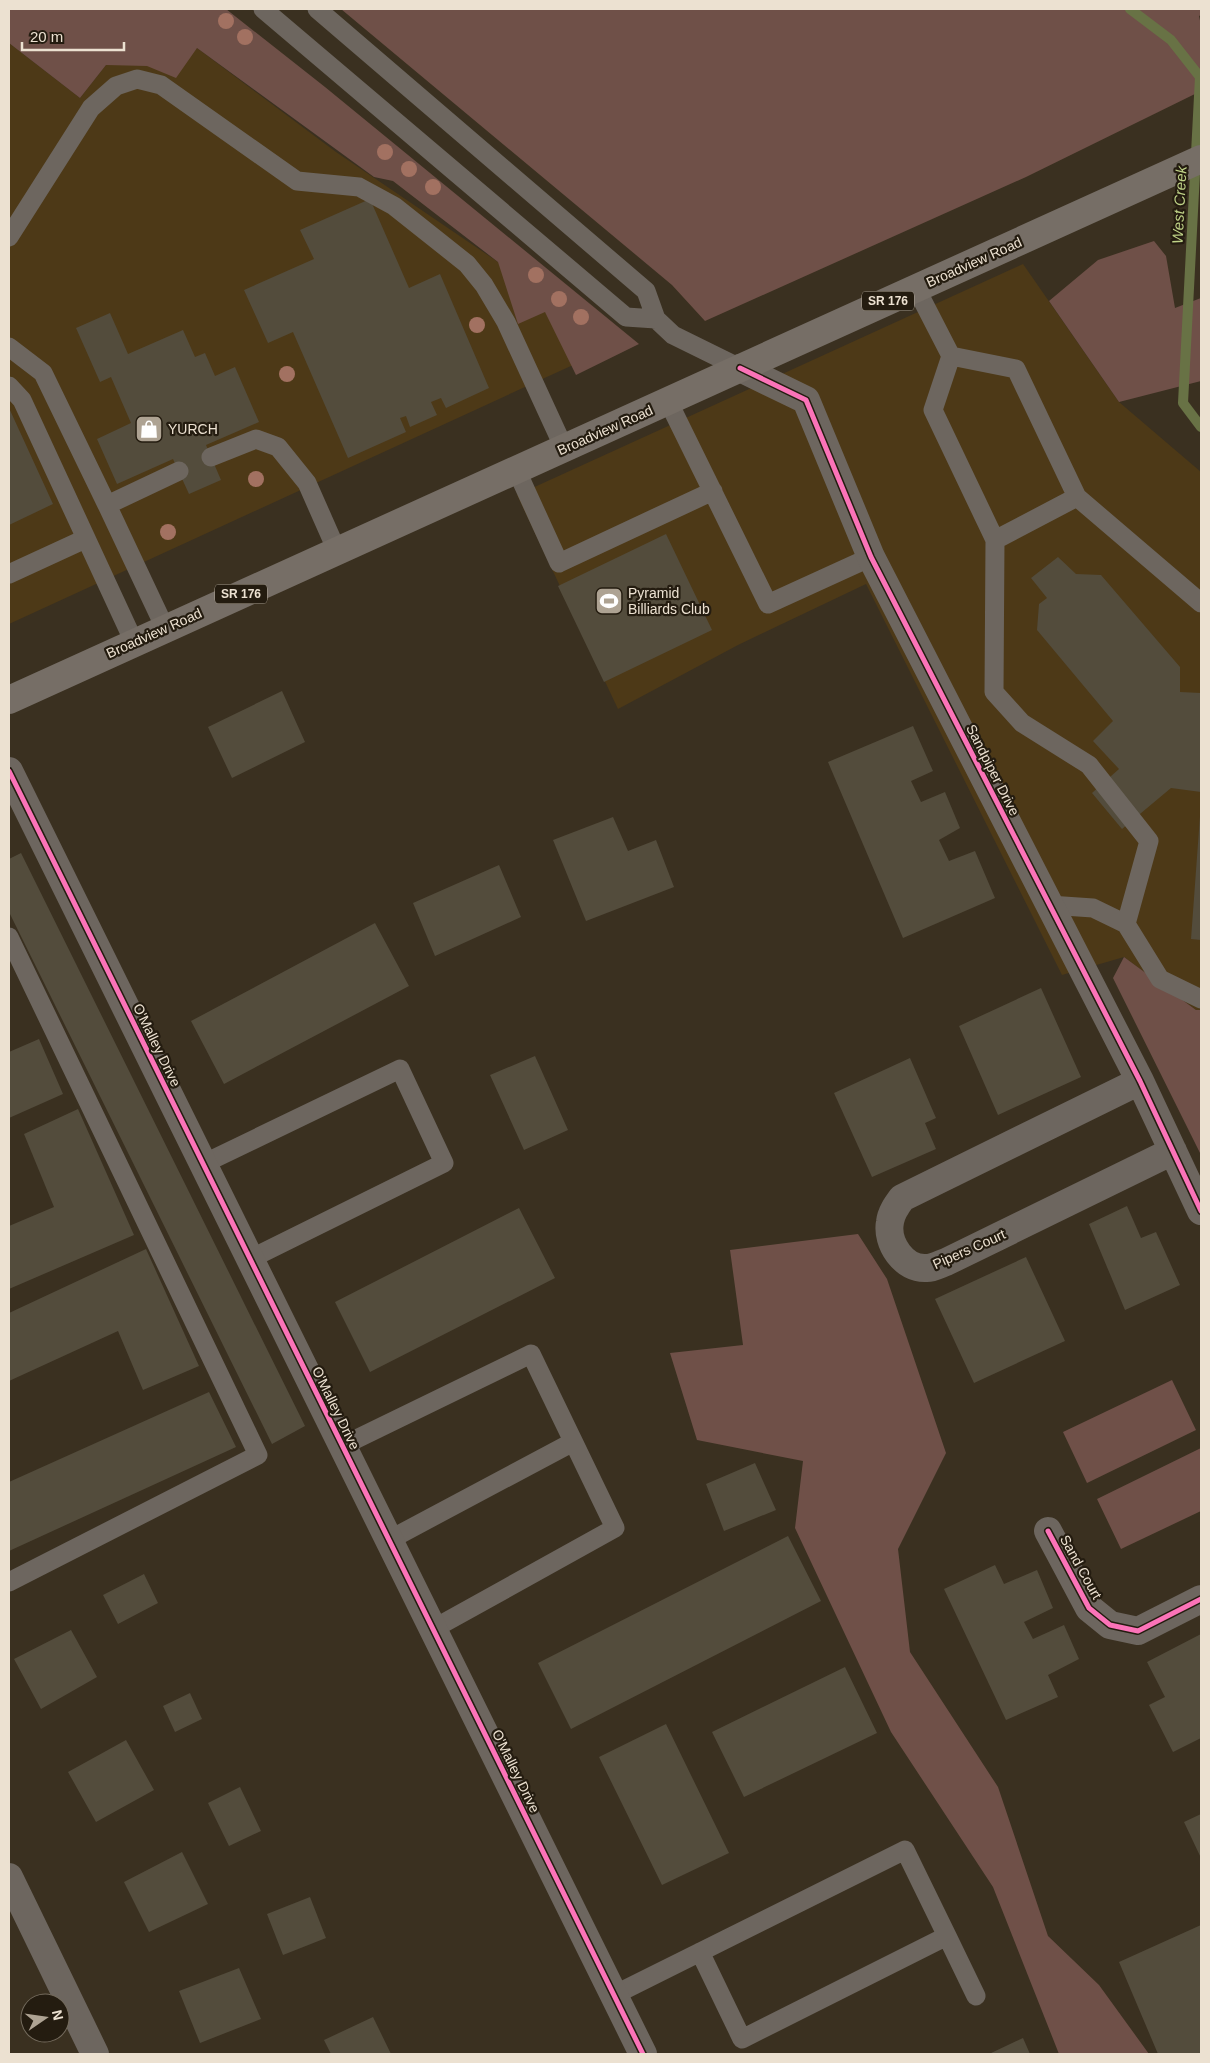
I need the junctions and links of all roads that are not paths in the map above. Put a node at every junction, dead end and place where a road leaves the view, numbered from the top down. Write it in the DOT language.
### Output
graph roads {
  1 [pos="263,9"];
  2 [pos="316,9"];
  3 [pos="1201,159"];
  4 [pos="9,237"];
  5 [pos="916,288"];
  6 [pos="656,320"];
  7 [pos="9,347"];
  8 [pos="951,356"];
  9 [pos="740,368"];
  10 [pos="9,386"];
  11 [pos="668,401"];
  12 [pos="564,448"];
  13 [pos="212,458"];
  14 [pos="516,470"];
  15 [pos="179,471"];
  16 [pos="713,491"];
  17 [pos="1078,497"];
  18 [pos="106,504"];
  19 [pos="85,539"];
  20 [pos="995,540"];
  21 [pos="337,551"];
  22 [pos="871,557"];
  23 [pos="9,574"];
  24 [pos="1201,603"];
  25 [pos="165,628"];
  26 [pos="134,642"];
  27 [pos="9,700"];
  28 [pos="9,771"];
  29 [pos="1049,905"];
  30 [pos="1126,924"];
  31 [pos="9,937"];
  32 [pos="1201,999"];
  33 [pos="1140,1081"];
  34 [pos="1173,1151"];
  35 [pos="203,1164"];
  36 [pos="1201,1211"];
  37 [pos="250,1259"];
  38 [pos="573,1442"];
  39 [pos="342,1446"];
  40 [pos="1048,1531"];
  41 [pos="389,1540"];
  42 [pos="9,1582"];
  43 [pos="1201,1599"];
  44 [pos="433,1629"];
  45 [pos="9,1877"];
  46 [pos="947,1936"];
  47 [pos="700,1952"];
  48 [pos="614,1996"];
  49 [pos="976,1996"];
  50 [pos="95,2054"];
  51 [pos="643,2054"];
  1 -- 6 [label="lane"];
  2 -- 6 [label="lane"];
  3 -- 5 [label="main road, Broadview Road / SR 176"];
  4 -- 12 [label="lane"];
  5 -- 8 [label="lane"];
  5 -- 9 [label="main road, Broadview Road / SR 176"];
  6 -- 9 [label="lane"];
  7 -- 18 [label="lane"];
  8 -- 17 [label="lane"];
  8 -- 20 [label="lane"];
  9 -- 11 [label="main road, Broadview Road / SR 176"];
  9 -- 22 [label="street, Sandpiper Drive"];
  10 -- 19 [label="lane"];
  11 -- 12 [label="main road, Broadview Road / SR 176"];
  11 -- 16 [label="lane"];
  12 -- 14 [label="main road, Broadview Road / SR 176"];
  13 -- 21 [label="lane"];
  14 -- 16 [label="lane"];
  14 -- 21 [label="main road, Broadview Road / SR 176"];
  15 -- 18 [label="lane"];
  16 -- 22 [label="lane"];
  17 -- 20 [label="lane"];
  17 -- 24 [label="lane"];
  18 -- 25 [label="lane"];
  19 -- 23 [label="lane"];
  19 -- 26 [label="lane"];
  20 -- 30 [label="lane"];
  21 -- 25 [label="main road, Broadview Road / SR 176"];
  22 -- 29 [label="street, Sandpiper Drive"];
  25 -- 26 [label="main road, Broadview Road / SR 176"];
  26 -- 27 [label="main road, Broadview Road / SR 176"];
  28 -- 35 [label="street, O'Malley Drive"];
  29 -- 30 [label="lane"];
  29 -- 33 [label="street, Sandpiper Drive"];
  30 -- 32 [label="lane"];
  31 -- 42 [label="lane"];
  33 -- 34 [label="street, Sandpiper Drive"];
  33 -- 34 [label="street, Pipers Court"];
  34 -- 36 [label="street, Sandpiper Drive"];
  35 -- 37 [label="street, O'Malley Drive"];
  35 -- 37 [label="lane"];
  37 -- 39 [label="street, O'Malley Drive"];
  38 -- 39 [label="lane"];
  38 -- 41 [label="lane"];
  38 -- 44 [label="lane"];
  39 -- 41 [label="street, O'Malley Drive"];
  40 -- 43 [label="street, Sand Court"];
  41 -- 44 [label="street, O'Malley Drive"];
  44 -- 48 [label="street, O'Malley Drive"];
  45 -- 50 [label="street"];
  46 -- 47 [label="lane"];
  46 -- 47 [label="lane"];
  46 -- 49 [label="lane"];
  47 -- 48 [label="lane"];
  48 -- 51 [label="street, O'Malley Drive"];
}
